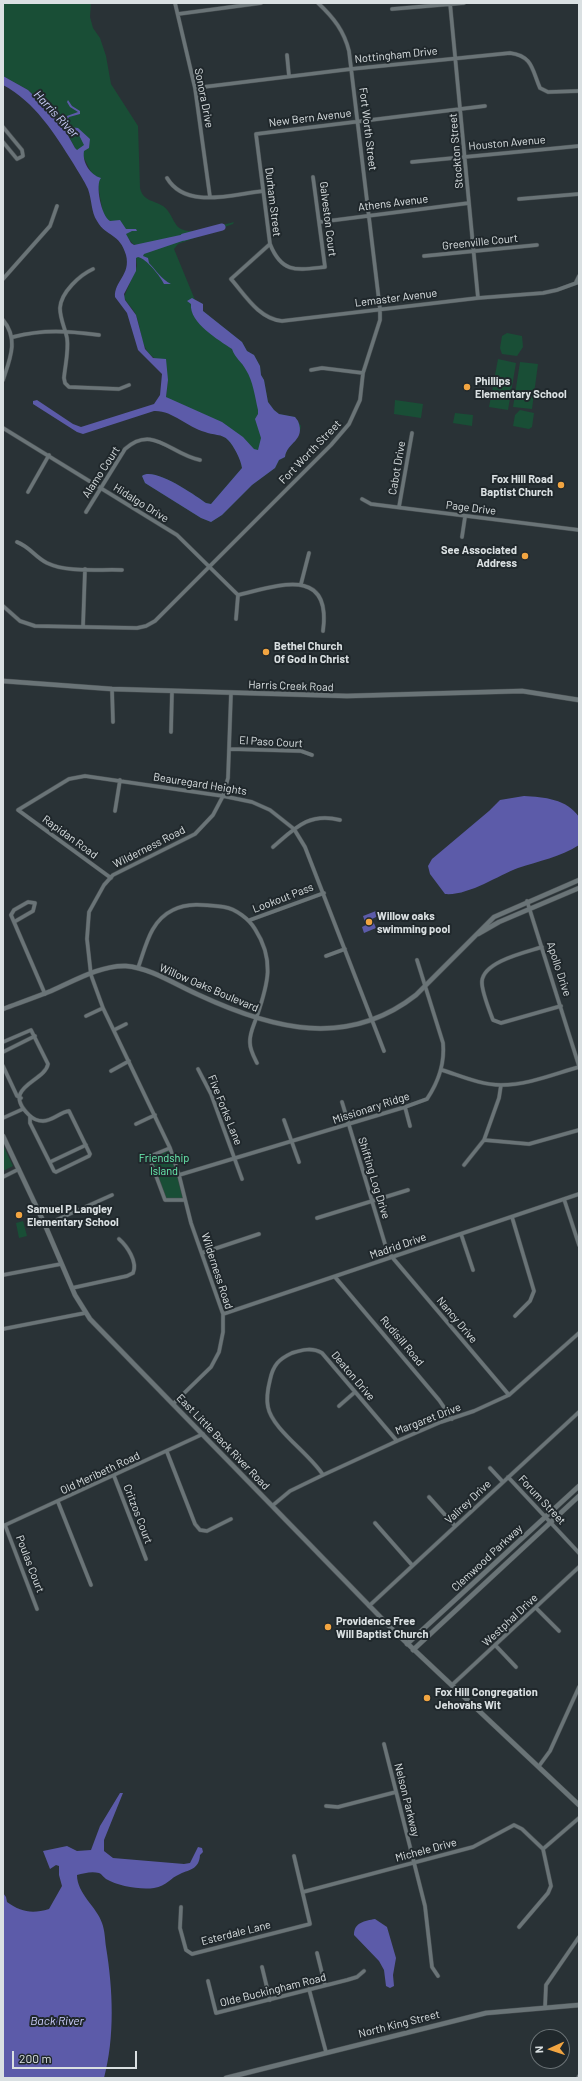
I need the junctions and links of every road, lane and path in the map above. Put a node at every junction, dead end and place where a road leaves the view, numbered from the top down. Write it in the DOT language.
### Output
graph roads {
  1 [pos="175,3"];
  2 [pos="261,3"];
  3 [pos="318,3"];
  4 [pos="464,3"];
  5 [pos="236,4"];
  6 [pos="450,4"];
  7 [pos="392,9"];
  8 [pos="178,14"];
  9 [pos="287,55"];
  10 [pos="456,57"];
  11 [pos="351,69"];
  12 [pos="289,76"];
  13 [pos="195,88"];
  14 [pos="579,91"];
  15 [pos="485,106"];
  16 [pos="461,109"];
  17 [pos="358,122"];
  18 [pos="3,127"];
  19 [pos="256,134"];
  20 [pos="3,142"];
  21 [pos="579,146"];
  22 [pos="465,156"];
  23 [pos="412,162"];
  24 [pos="314,177"];
  25 [pos="167,178"];
  26 [pos="263,191"];
  27 [pos="579,194"];
  28 [pos="210,197"];
  29 [pos="519,199"];
  30 [pos="470,203"];
  31 [pos="57,206"];
  32 [pos="369,215"];
  33 [pos="320,222"];
  34 [pos="270,244"];
  35 [pos="537,245"];
  36 [pos="474,250"];
  37 [pos="424,256"];
  38 [pos="93,269"];
  39 [pos="579,276"];
  40 [pos="3,279"];
  41 [pos="230,279"];
  42 [pos="578,282"];
  43 [pos="478,298"];
  44 [pos="380,309"];
  45 [pos="3,320"];
  46 [pos="64,330"];
  47 [pos="99,335"];
  48 [pos="13,337"];
  49 [pos="310,370"];
  50 [pos="364,374"];
  51 [pos="3,380"];
  52 [pos="129,385"];
  53 [pos="3,428"];
  54 [pos="412,433"];
  55 [pos="49,455"];
  56 [pos="200,460"];
  57 [pos="100,487"];
  58 [pos="28,492"];
  59 [pos="362,499"];
  60 [pos="399,507"];
  61 [pos="86,512"];
  62 [pos="465,517"];
  63 [pos="579,530"];
  64 [pos="462,537"];
  65 [pos="17,542"];
  66 [pos="309,553"];
  67 [pos="209,566"];
  68 [pos="85,569"];
  69 [pos="122,570"];
  70 [pos="301,584"];
  71 [pos="238,595"];
  72 [pos="3,606"];
  73 [pos="236,619"];
  74 [pos="83,627"];
  75 [pos="323,631"];
  76 [pos="3,681"];
  77 [pos="112,689"];
  78 [pos="172,691"];
  79 [pos="231,693"];
  80 [pos="579,700"];
  81 [pos="113,722"];
  82 [pos="171,732"];
  83 [pos="230,749"];
  84 [pos="312,755"];
  85 [pos="120,780"];
  86 [pos="223,796"];
  87 [pos="18,810"];
  88 [pos="115,811"];
  89 [pos="340,820"];
  90 [pos="294,829"];
  91 [pos="272,847"];
  92 [pos="110,878"];
  93 [pos="579,880"];
  94 [pos="579,888"];
  95 [pos="324,892"];
  96 [pos="527,901"];
  97 [pos="530,909"];
  98 [pos="250,920"];
  99 [pos="14,922"];
  100 [pos="478,934"];
  101 [pos="542,947"];
  102 [pos="345,949"];
  103 [pos="326,956"];
  104 [pos="417,960"];
  105 [pos="138,968"];
  106 [pos="90,975"];
  107 [pos="426,985"];
  108 [pos="45,994"];
  109 [pos="562,1006"];
  110 [pos="104,1008"];
  111 [pos="3,1009"];
  112 [pos="86,1016"];
  113 [pos="257,1018"];
  114 [pos="372,1020"];
  115 [pos="126,1024"];
  116 [pos="114,1030"];
  117 [pos="34,1036"];
  118 [pos="3,1042"];
  119 [pos="384,1051"];
  120 [pos="3,1052"];
  121 [pos="129,1061"];
  122 [pos="257,1063"];
  123 [pos="3,1066"];
  124 [pos="579,1067"];
  125 [pos="198,1068"];
  126 [pos="442,1070"];
  127 [pos="111,1071"];
  128 [pos="501,1085"];
  129 [pos="21,1098"];
  130 [pos="342,1102"];
  131 [pos="405,1107"];
  132 [pos="23,1108"];
  133 [pos="155,1115"];
  134 [pos="30,1116"];
  135 [pos="3,1118"];
  136 [pos="284,1120"];
  137 [pos="136,1124"];
  138 [pos="349,1124"];
  139 [pos="410,1126"];
  140 [pos="579,1130"];
  141 [pos="3,1136"];
  142 [pos="484,1140"];
  143 [pos="292,1142"];
  144 [pos="86,1145"];
  145 [pos="170,1148"];
  146 [pos="235,1158"];
  147 [pos="50,1162"];
  148 [pos="299,1162"];
  149 [pos="464,1165"];
  150 [pos="19,1169"];
  151 [pos="179,1175"];
  152 [pos="3,1177"];
  153 [pos="242,1179"];
  154 [pos="408,1190"];
  155 [pos="579,1194"];
  156 [pos="112,1195"];
  157 [pos="564,1199"];
  158 [pos="185,1200"];
  159 [pos="371,1202"];
  160 [pos="512,1217"];
  161 [pos="317,1218"];
  162 [pos="45,1225"];
  163 [pos="259,1234"];
  164 [pos="461,1234"];
  165 [pos="119,1239"];
  166 [pos="579,1245"];
  167 [pos="202,1253"];
  168 [pos="392,1257"];
  169 [pos="61,1264"];
  170 [pos="473,1270"];
  171 [pos="3,1275"];
  172 [pos="335,1277"];
  173 [pos="72,1288"];
  174 [pos="85,1313"];
  175 [pos="223,1314"];
  176 [pos="515,1316"];
  177 [pos="3,1329"];
  178 [pos="579,1332"];
  179 [pos="355,1392"];
  180 [pos="509,1395"];
  181 [pos="174,1403"];
  182 [pos="339,1406"];
  183 [pos="579,1412"];
  184 [pos="452,1419"];
  185 [pos="203,1434"];
  186 [pos="397,1441"];
  187 [pos="166,1452"];
  188 [pos="490,1468"];
  189 [pos="323,1475"];
  190 [pos="114,1476"];
  191 [pos="508,1477"];
  192 [pos="503,1482"];
  193 [pos="579,1486"];
  194 [pos="579,1496"];
  195 [pos="429,1497"];
  196 [pos="58,1502"];
  197 [pos="272,1506"];
  198 [pos="545,1516"];
  199 [pos="231,1520"];
  200 [pos="551,1522"];
  201 [pos="374,1523"];
  202 [pos="4,1525"];
  203 [pos="455,1526"];
  204 [pos="579,1553"];
  205 [pos="146,1559"];
  206 [pos="412,1565"];
  207 [pos="579,1568"];
  208 [pos="91,1585"];
  209 [pos="369,1606"];
  210 [pos="536,1608"];
  211 [pos="37,1609"];
  212 [pos="559,1631"];
  213 [pos="407,1644"];
  214 [pos="496,1646"];
  215 [pos="413,1650"];
  216 [pos="516,1667"];
  217 [pos="452,1686"];
  218 [pos="579,1687"];
  219 [pos="384,1744"];
  220 [pos="539,1766"];
  221 [pos="396,1792"];
  222 [pos="579,1805"];
  223 [pos="326,1806"];
  224 [pos="579,1818"];
  225 [pos="543,1849"];
  226 [pos="294,1856"];
  227 [pos="414,1863"];
  228 [pos="303,1892"];
  229 [pos="181,1908"];
  230 [pos="520,1927"];
  231 [pos="579,1937"];
  232 [pos="317,1953"];
  233 [pos="262,1967"];
  234 [pos="364,1971"];
  235 [pos="438,1976"];
  236 [pos="208,1981"];
  237 [pos="325,1985"];
  238 [pos="309,1990"];
  239 [pos="270,2000"];
  240 [pos="579,2005"];
  241 [pos="545,2008"];
  242 [pos="326,2052"];
  243 [pos="226,2078"];
  1 -- 8 [label="street, Sonora Drive"];
  2 -- 5 [label="street"];
  3 -- 11 [label="street, Fort Worth Street"];
  4 -- 6 [label="street"];
  5 -- 8 [label="street"];
  6 -- 7 [label="street"];
  6 -- 10 [label="street, Stockton Street"];
  8 -- 13 [label="street, Sonora Drive"];
  9 -- 12 [label="street"];
  10 -- 11 [label="street, Nottingham Drive"];
  10 -- 14 [label="street, Nottingham Drive"];
  10 -- 16 [label="street, Stockton Street"];
  11 -- 12 [label="street, Nottingham Drive"];
  11 -- 17 [label="street, Fort Worth Street"];
  12 -- 13 [label="street, Nottingham Drive"];
  13 -- 28 [label="street, Sonora Drive"];
  15 -- 16 [label="street, New Bern Avenue"];
  16 -- 17 [label="street, New Bern Avenue"];
  16 -- 22 [label="street, Stockton Street"];
  17 -- 19 [label="street, New Bern Avenue"];
  17 -- 32 [label="street, Fort Worth Street"];
  18 -- 20 [label="street"];
  19 -- 26 [label="street, Durham Street"];
  21 -- 22 [label="street, Houston Avenue"];
  22 -- 23 [label="street, Houston Avenue"];
  22 -- 30 [label="street, Stockton Street"];
  24 -- 33 [label="street, Galveston Court"];
  25 -- 28 [label="street"];
  26 -- 28 [label="street"];
  26 -- 34 [label="street, Durham Street"];
  27 -- 29 [label="street"];
  30 -- 32 [label="street, Athens Avenue"];
  30 -- 36 [label="street, Stockton Street"];
  31 -- 40 [label="street"];
  32 -- 33 [label="street, Athens Avenue"];
  32 -- 44 [label="street, Fort Worth Street"];
  33 -- 34 [label="street, Galveston Court"];
  34 -- 41 [label="street, Durham Street"];
  35 -- 36 [label="street, Greenville Court"];
  36 -- 37 [label="street, Greenville Court"];
  36 -- 43 [label="street, Stockton Street"];
  38 -- 46 [label="street"];
  39 -- 42 [label="street"];
  41 -- 44 [label="street, Lemaster Avenue"];
  42 -- 43 [label="street, Lemaster Avenue"];
  43 -- 44 [label="street, Lemaster Avenue"];
  44 -- 50 [label="street, Fort Worth Street"];
  45 -- 48 [label="street"];
  46 -- 47 [label="street"];
  46 -- 48 [label="street"];
  46 -- 52 [label="street"];
  48 -- 51 [label="street"];
  49 -- 50 [label="street"];
  50 -- 67 [label="street, Fort Worth Street"];
  53 -- 55 [label="street, Hidalgo Drive"];
  54 -- 60 [label="street, Cabot Drive"];
  55 -- 57 [label="street, Hidalgo Drive"];
  55 -- 58 [label="street"];
  56 -- 57 [label="street, Alamo Court"];
  57 -- 61 [label="street, Alamo Court"];
  57 -- 67 [label="street, Hidalgo Drive"];
  59 -- 60 [label="street, Page Drive"];
  60 -- 62 [label="street, Page Drive"];
  62 -- 63 [label="street, Page Drive"];
  62 -- 64 [label="street"];
  65 -- 68 [label="street"];
  66 -- 70 [label="street"];
  67 -- 71 [label="street, Hidalgo Drive"];
  67 -- 74 [label="street, Fort Worth Street"];
  68 -- 69 [label="street"];
  68 -- 74 [label="street"];
  70 -- 71 [label="street"];
  70 -- 75 [label="street"];
  71 -- 73 [label="street"];
  72 -- 74 [label="street, Fort Worth Street"];
  76 -- 77 [label="street, Harris Creek Road"];
  77 -- 78 [label="street, Harris Creek Road"];
  77 -- 81 [label="street"];
  78 -- 79 [label="street, Harris Creek Road"];
  78 -- 82 [label="street"];
  79 -- 80 [label="street, Harris Creek Road"];
  79 -- 83 [label="street, Wilderness Road"];
  83 -- 84 [label="street, El Paso Court"];
  83 -- 86 [label="street, Wilderness Road"];
  85 -- 86 [label="street, Beauregard Heights"];
  85 -- 87 [label="street, Beauregard Heights"];
  85 -- 88 [label="street"];
  86 -- 90 [label="street, Beauregard Heights"];
  86 -- 92 [label="street, Wilderness Road"];
  87 -- 92 [label="street, Rapidan Road"];
  89 -- 90 [label="street"];
  90 -- 91 [label="street"];
  90 -- 95 [label="street, Beauregard Heights"];
  92 -- 106 [label="street, Wilderness Road"];
  93 -- 96 [label="street, Willow Oaks Boulevard"];
  94 -- 97 [label="street, Willow Oaks Boulevard"];
  95 -- 98 [label="street, Lookout Pass"];
  95 -- 102 [label="street, Beauregard Heights"];
  96 -- 97 [label="street, Apollo Drive"];
  96 -- 100 [label="street, Willow Oaks Boulevard"];
  97 -- 100 [label="street, Willow Oaks Boulevard"];
  97 -- 101 [label="street, Apollo Drive"];
  98 -- 105 [label="street"];
  98 -- 113 [label="street"];
  99 -- 99 [label="street"];
  99 -- 108 [label="street"];
  100 -- 107 [label="street, Willow Oaks Boulevard"];
  101 -- 109 [label="street, Apollo Drive"];
  101 -- 109 [label="street"];
  102 -- 103 [label="street"];
  102 -- 114 [label="street, Beauregard Heights"];
  104 -- 107 [label="street, Missionary Ridge"];
  105 -- 106 [label="street, Willow Oaks Boulevard"];
  105 -- 113 [label="street, Willow Oaks Boulevard"];
  106 -- 108 [label="street, Willow Oaks Boulevard"];
  106 -- 110 [label="street, Wilderness Road"];
  107 -- 114 [label="street, Willow Oaks Boulevard"];
  107 -- 126 [label="street, Missionary Ridge"];
  108 -- 111 [label="street, Willow Oaks Boulevard"];
  109 -- 124 [label="street, Apollo Drive"];
  110 -- 112 [label="street"];
  110 -- 116 [label="street, Wilderness Road"];
  113 -- 114 [label="street, Willow Oaks Boulevard"];
  113 -- 122 [label="street"];
  114 -- 119 [label="street, Beauregard Heights"];
  115 -- 116 [label="street"];
  116 -- 121 [label="street, Wilderness Road"];
  117 -- 118 [label="street"];
  117 -- 120 [label="street"];
  117 -- 129 [label="street"];
  121 -- 127 [label="street"];
  121 -- 133 [label="street, Wilderness Road"];
  123 -- 129 [label="street"];
  124 -- 128 [label="street"];
  125 -- 146 [label="street, Five Forks Lane"];
  126 -- 128 [label="street"];
  126 -- 131 [label="street, Missionary Ridge"];
  128 -- 142 [label="street"];
  129 -- 132 [label="street"];
  130 -- 138 [label="street, Shifting Log Drive"];
  131 -- 138 [label="street, Missionary Ridge"];
  131 -- 139 [label="street"];
  132 -- 134 [label="street"];
  132 -- 135 [label="street"];
  133 -- 137 [label="street"];
  133 -- 145 [label="street, Wilderness Road"];
  134 -- 144 [label="street"];
  134 -- 147 [label="street"];
  136 -- 143 [label="street"];
  138 -- 143 [label="street, Missionary Ridge"];
  138 -- 159 [label="street, Shifting Log Drive"];
  140 -- 142 [label="street"];
  141 -- 150 [label="street, East Little Back River Road"];
  142 -- 149 [label="street"];
  143 -- 146 [label="street, Missionary Ridge"];
  143 -- 148 [label="street"];
  144 -- 147 [label="street"];
  144 -- 147 [label="street"];
  145 -- 151 [label="street, Wilderness Road"];
  145 -- 158 [label="street"];
  146 -- 151 [label="street, Missionary Ridge"];
  146 -- 153 [label="street, Five Forks Lane"];
  150 -- 152 [label="street"];
  150 -- 162 [label="street, East Little Back River Road"];
  151 -- 158 [label="street, Wilderness Road"];
  154 -- 159 [label="street"];
  155 -- 157 [label="street, Madrid Drive"];
  156 -- 162 [label="street"];
  157 -- 160 [label="street, Madrid Drive"];
  157 -- 166 [label="street"];
  158 -- 167 [label="street, Wilderness Road"];
  159 -- 161 [label="street"];
  159 -- 168 [label="street, Shifting Log Drive"];
  160 -- 164 [label="street, Madrid Drive"];
  160 -- 176 [label="street"];
  162 -- 169 [label="street, East Little Back River Road"];
  163 -- 167 [label="street"];
  164 -- 168 [label="street, Madrid Drive"];
  164 -- 170 [label="street"];
  165 -- 173 [label="street"];
  167 -- 175 [label="street, Wilderness Road"];
  168 -- 172 [label="street, Madrid Drive"];
  168 -- 180 [label="street, Nancy Drive"];
  169 -- 171 [label="street"];
  169 -- 173 [label="street, East Little Back River Road"];
  172 -- 175 [label="street, Madrid Drive"];
  172 -- 184 [label="street, Rudisill Road"];
  173 -- 174 [label="street, East Little Back River Road"];
  174 -- 177 [label="street"];
  174 -- 181 [label="street, East Little Back River Road"];
  175 -- 181 [label="street, Wilderness Road"];
  178 -- 180 [label="street, Margaret Drive"];
  179 -- 182 [label="street"];
  179 -- 186 [label="street, Deaton Drive"];
  179 -- 189 [label="street, Deaton Drive"];
  180 -- 184 [label="street, Margaret Drive"];
  181 -- 185 [label="street, East Little Back River Road"];
  183 -- 191 [label="street, Valirey Drive"];
  184 -- 186 [label="street, Margaret Drive"];
  185 -- 187 [label="street, Old Meribeth Road"];
  185 -- 197 [label="street, East Little Back River Road"];
  186 -- 189 [label="street, Margaret Drive"];
  187 -- 190 [label="street, Old Meribeth Road"];
  187 -- 199 [label="street"];
  188 -- 192 [label="street"];
  189 -- 197 [label="street, Margaret Drive"];
  190 -- 196 [label="street, Old Meribeth Road"];
  190 -- 205 [label="street, Critzos Court"];
  191 -- 192 [label="street, Valirey Drive"];
  191 -- 198 [label="street, Forum Street"];
  192 -- 203 [label="street, Valirey Drive"];
  193 -- 198 [label="street, Clemwood Parkway"];
  194 -- 200 [label="street, Clemwood Parkway"];
  195 -- 203 [label="street"];
  196 -- 202 [label="street, Old Meribeth Road"];
  196 -- 208 [label="street"];
  197 -- 209 [label="street, East Little Back River Road"];
  198 -- 200 [label="street, Forum Street"];
  198 -- 213 [label="street, Clemwood Parkway"];
  200 -- 204 [label="street, Forum Street"];
  200 -- 215 [label="street, Clemwood Parkway"];
  201 -- 206 [label="street"];
  202 -- 211 [label="street, Poulas Court"];
  203 -- 206 [label="street, Valirey Drive"];
  206 -- 209 [label="street, Valirey Drive"];
  207 -- 210 [label="street, Westphal Drive"];
  209 -- 213 [label="street, East Little Back River Road"];
  210 -- 212 [label="street"];
  210 -- 214 [label="street, Westphal Drive"];
  213 -- 215 [label="street, East Little Back River Road"];
  214 -- 216 [label="street"];
  214 -- 217 [label="street, Westphal Drive"];
  215 -- 217 [label="street, East Little Back River Road"];
  217 -- 220 [label="street, East Little Back River Road"];
  218 -- 220 [label="street"];
  219 -- 221 [label="street, Nelson Parkway"];
  220 -- 222 [label="street"];
  221 -- 223 [label="street"];
  221 -- 227 [label="street, Nelson Parkway"];
  224 -- 225 [label="street"];
  225 -- 227 [label="street, Michele Drive"];
  225 -- 230 [label="street"];
  226 -- 228 [label="street"];
  227 -- 228 [label="street, Michele Drive"];
  227 -- 235 [label="street, Nelson Parkway"];
  228 -- 229 [label="street, Esterdale Lane"];
  231 -- 241 [label="street"];
  232 -- 237 [label="street"];
  233 -- 239 [label="street"];
  234 -- 237 [label="street, Olde Buckingham Road"];
  236 -- 239 [label="street, Olde Buckingham Road"];
  237 -- 238 [label="street, Olde Buckingham Road"];
  238 -- 239 [label="street, Olde Buckingham Road"];
  238 -- 242 [label="street"];
  240 -- 241 [label="street, North King Street"];
  241 -- 242 [label="street, North King Street"];
  242 -- 243 [label="street, North King Street"];
}
